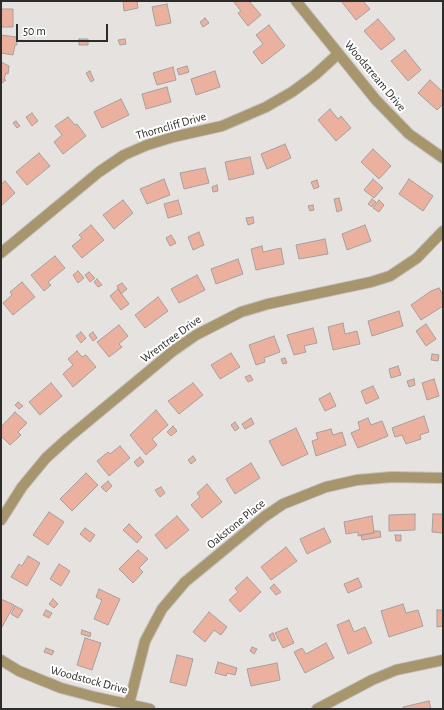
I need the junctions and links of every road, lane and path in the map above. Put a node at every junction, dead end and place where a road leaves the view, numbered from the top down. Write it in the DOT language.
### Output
graph roads {
  1 [pos="296,1"];
  2 [pos="338,54"];
  3 [pos="443,158"];
  4 [pos="443,231"];
  5 [pos="1,253"];
  6 [pos="443,478"];
  7 [pos="1,520"];
  8 [pos="1,660"];
  9 [pos="443,660"];
  10 [pos="129,704"];
  11 [pos="150,709"];
  12 [pos="317,709"];
  1 -- 2 [label="street, Woodstream Drive"];
  2 -- 3 [label="street, Woodstream Drive"];
  2 -- 5 [label="street, Thorncliff Drive"];
  4 -- 7 [label="street, Wrentree Drive"];
  6 -- 10 [label="street, Oakstone Place"];
  8 -- 10 [label="street, Woodstock Drive"];
  9 -- 12 [label="street"];
  10 -- 11 [label="street, Woodstock Drive"];
}
